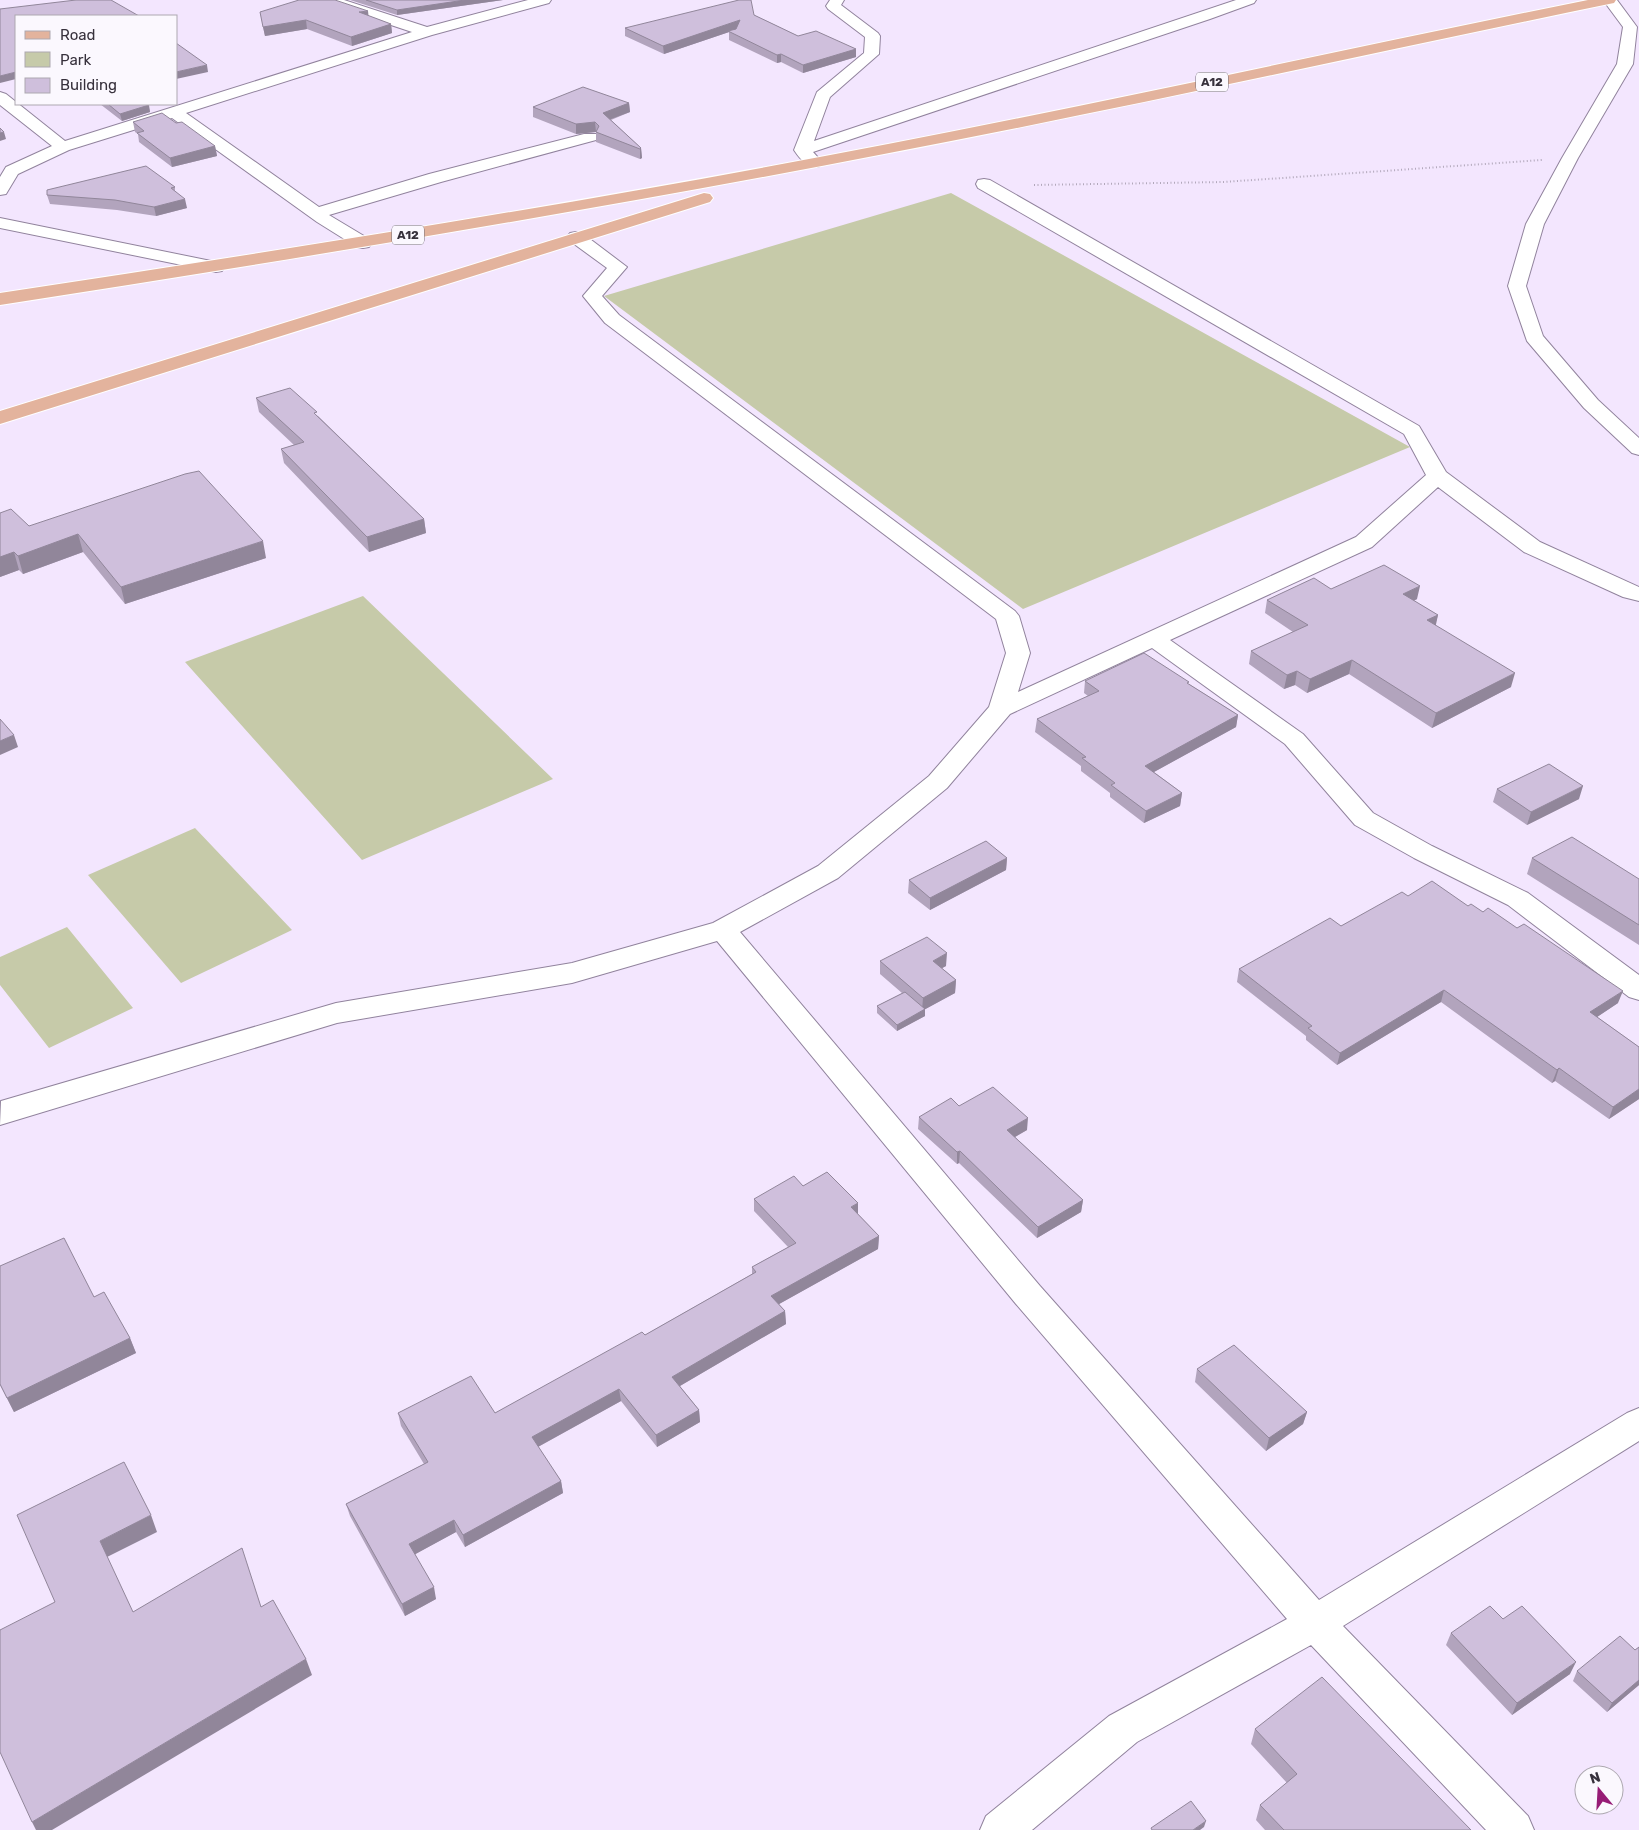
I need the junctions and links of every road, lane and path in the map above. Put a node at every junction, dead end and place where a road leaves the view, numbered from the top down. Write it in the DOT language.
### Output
graph roads {
  1 [pos="330,0"];
  2 [pos="544,0"];
  3 [pos="837,0"];
  4 [pos="1246,0"];
  5 [pos="1609,0"];
  6 [pos="426,32"];
  7 [pos="0,98"];
  8 [pos="174,112"];
  9 [pos="590,137"];
  10 [pos="63,148"];
  11 [pos="808,156"];
  12 [pos="1570,158"];
  13 [pos="710,182"];
  14 [pos="984,184"];
  15 [pos="0,190"];
  16 [pos="316,213"];
  17 [pos="538,222"];
  18 [pos="0,223"];
  19 [pos="567,231"];
  20 [pos="363,243"];
  21 [pos="484,248"];
  22 [pos="216,266"];
  23 [pos="0,299"];
  24 [pos="241,324"];
  25 [pos="194,339"];
  26 [pos="0,401"];
  27 [pos="0,418"];
  28 [pos="1639,450"];
  29 [pos="1437,476"];
  30 [pos="1639,594"];
  31 [pos="1154,639"];
  32 [pos="1001,709"];
  33 [pos="723,930"];
  34 [pos="1639,990"];
  35 [pos="0,1114"];
  36 [pos="1639,1423"];
  37 [pos="1315,1623"];
  38 [pos="1000,1830"];
  39 [pos="1514,1830"];
  1 -- 6 [label="street"];
  2 -- 6 [label="street"];
  3 -- 11 [label="street"];
  4 -- 11 [label="street"];
  5 -- 11 [label="main road, A12"];
  5 -- 12 [label="street"];
  6 -- 8 [label="street"];
  7 -- 10 [label="street"];
  8 -- 10 [label="street"];
  8 -- 16 [label="street"];
  9 -- 16 [label="street"];
  10 -- 15 [label="street"];
  11 -- 13 [label="main road, A12"];
  11 -- 19 [label="main road"];
  12 -- 14 [label="path"];
  12 -- 28 [label="street"];
  13 -- 17 [label="main road, A12"];
  13 -- 19 [label="main road"];
  14 -- 29 [label="street"];
  16 -- 20 [label="street"];
  17 -- 19 [label="main road"];
  17 -- 20 [label="main road, A12"];
  18 -- 22 [label="street"];
  19 -- 27 [label="main road"];
  19 -- 32 [label="street"];
  20 -- 22 [label="main road, A12"];
  21 -- 24 [label="main road"];
  22 -- 23 [label="main road, A12"];
  25 -- 26 [label="main road"];
  29 -- 30 [label="street"];
  29 -- 31 [label="street"];
  31 -- 32 [label="street"];
  31 -- 34 [label="street"];
  32 -- 33 [label="street"];
  33 -- 35 [label="street"];
  33 -- 37 [label="street"];
  36 -- 37 [label="street"];
  37 -- 38 [label="street"];
  37 -- 39 [label="street"];
}
